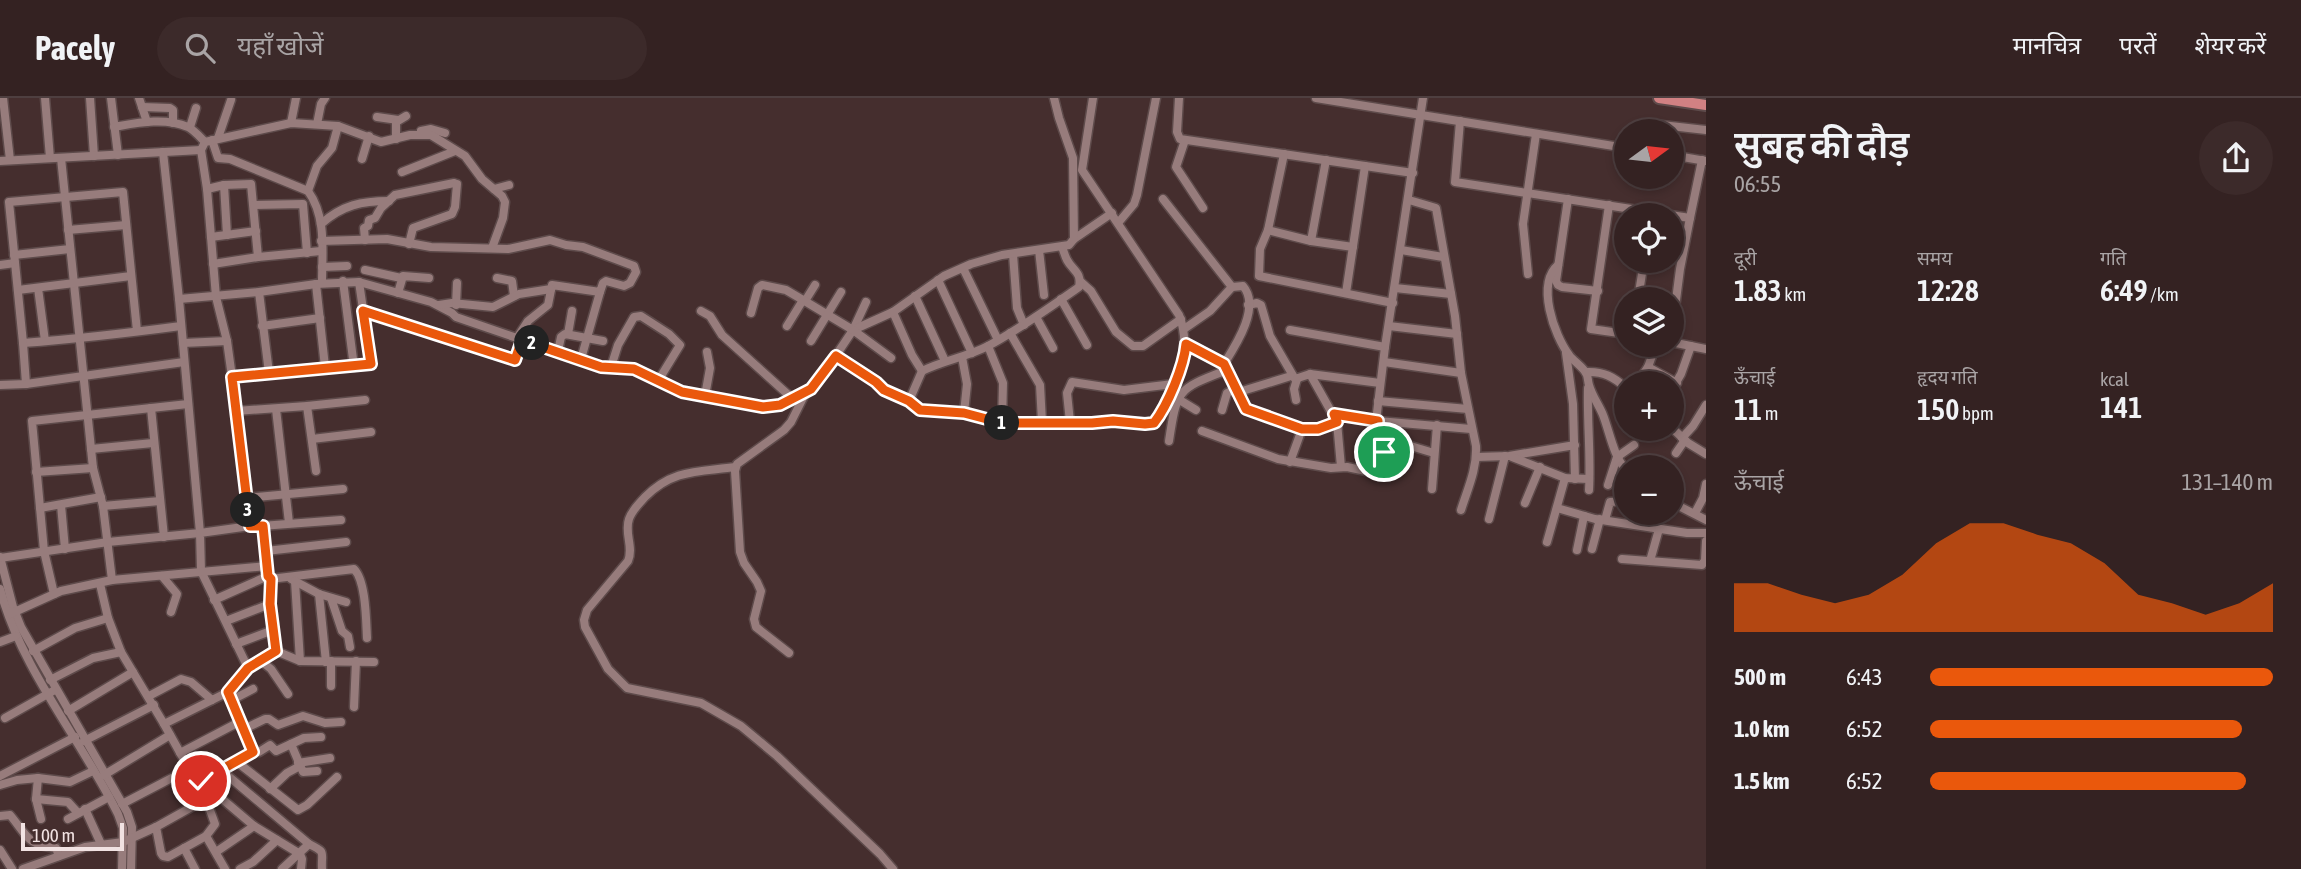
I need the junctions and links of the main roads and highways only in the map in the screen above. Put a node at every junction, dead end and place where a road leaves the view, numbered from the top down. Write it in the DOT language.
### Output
graph roads {
  1 [pos="1659,98"];
  2 [pos="1706,105"];
  1 -- 2 [label="main road"];
}
